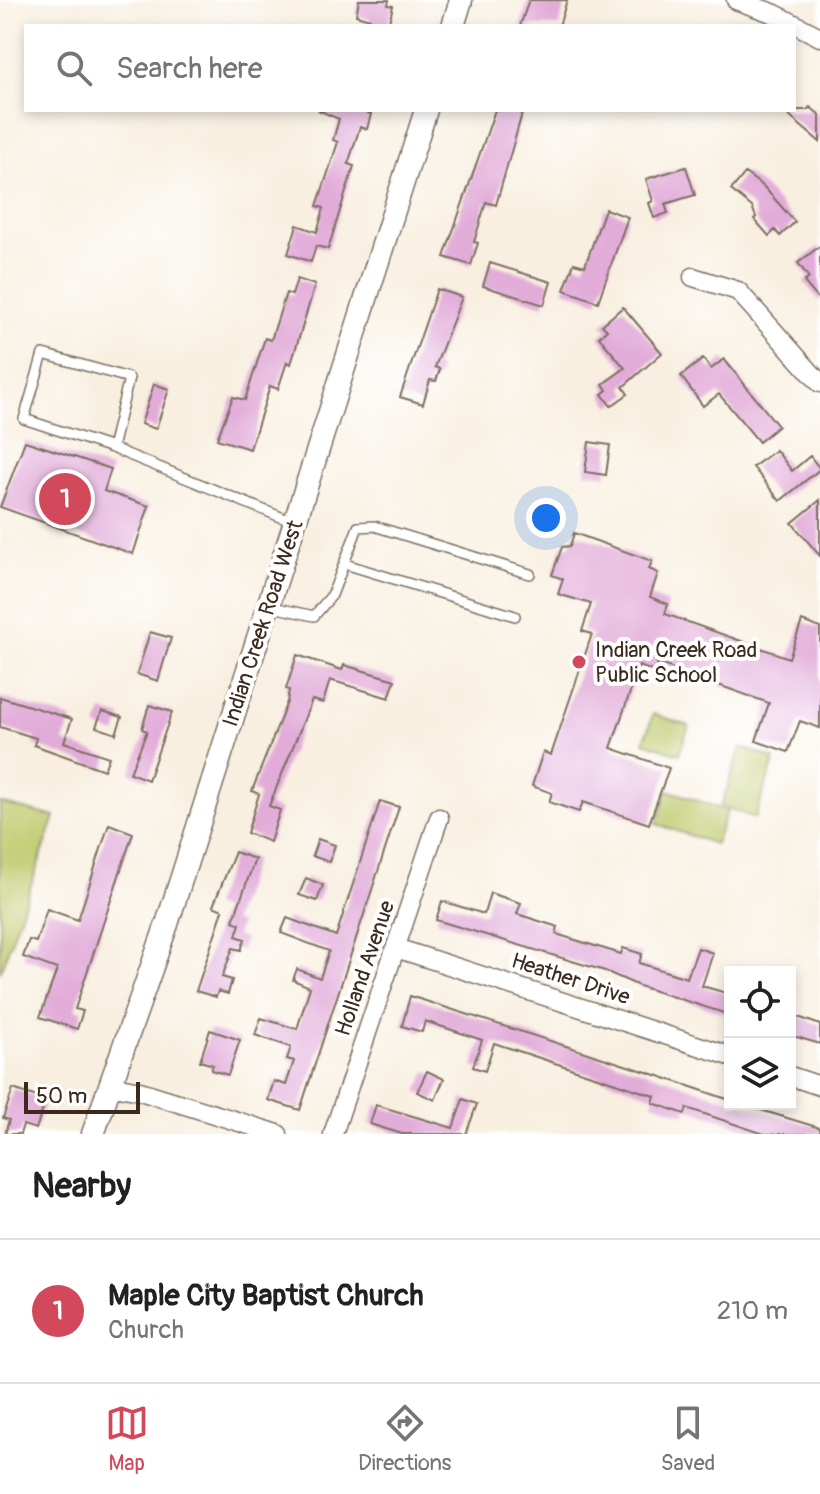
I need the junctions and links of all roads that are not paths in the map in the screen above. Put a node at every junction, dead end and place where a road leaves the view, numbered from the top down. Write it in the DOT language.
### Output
graph roads {
  1 [pos="461,0"];
  2 [pos="736,0"];
  3 [pos="778,7"];
  4 [pos="454,24"];
  5 [pos="820,37"];
  6 [pos="425,112"];
  7 [pos="693,277"];
  8 [pos="820,383"];
  9 [pos="112,448"];
  10 [pos="294,522"];
  11 [pos="345,564"];
  12 [pos="530,574"];
  13 [pos="268,606"];
  14 [pos="515,616"];
  15 [pos="439,818"];
  16 [pos="396,948"];
  17 [pos="724,1054"];
  18 [pos="796,1078"];
  19 [pos="109,1085"];
  20 [pos="820,1086"];
  21 [pos="93,1134"];
  22 [pos="278,1134"];
  23 [pos="333,1134"];
  1 -- 4 [label="street"];
  2 -- 3 [label="street"];
  3 -- 5 [label="street"];
  6 -- 10 [label="street, Indian Creek Road West"];
  7 -- 8 [label="street"];
  9 -- 9 [label="lane"];
  9 -- 10 [label="lane"];
  10 -- 13 [label="street, Indian Creek Road West"];
  11 -- 12 [label="lane"];
  11 -- 13 [label="lane"];
  11 -- 14 [label="lane"];
  13 -- 19 [label="street, Indian Creek Road West"];
  15 -- 16 [label="street, Holland Avenue"];
  16 -- 17 [label="street, Heather Drive"];
  16 -- 23 [label="street, Holland Avenue"];
  18 -- 20 [label="street"];
  19 -- 21 [label="street, Indian Creek Road West"];
  19 -- 22 [label="street"];
}
